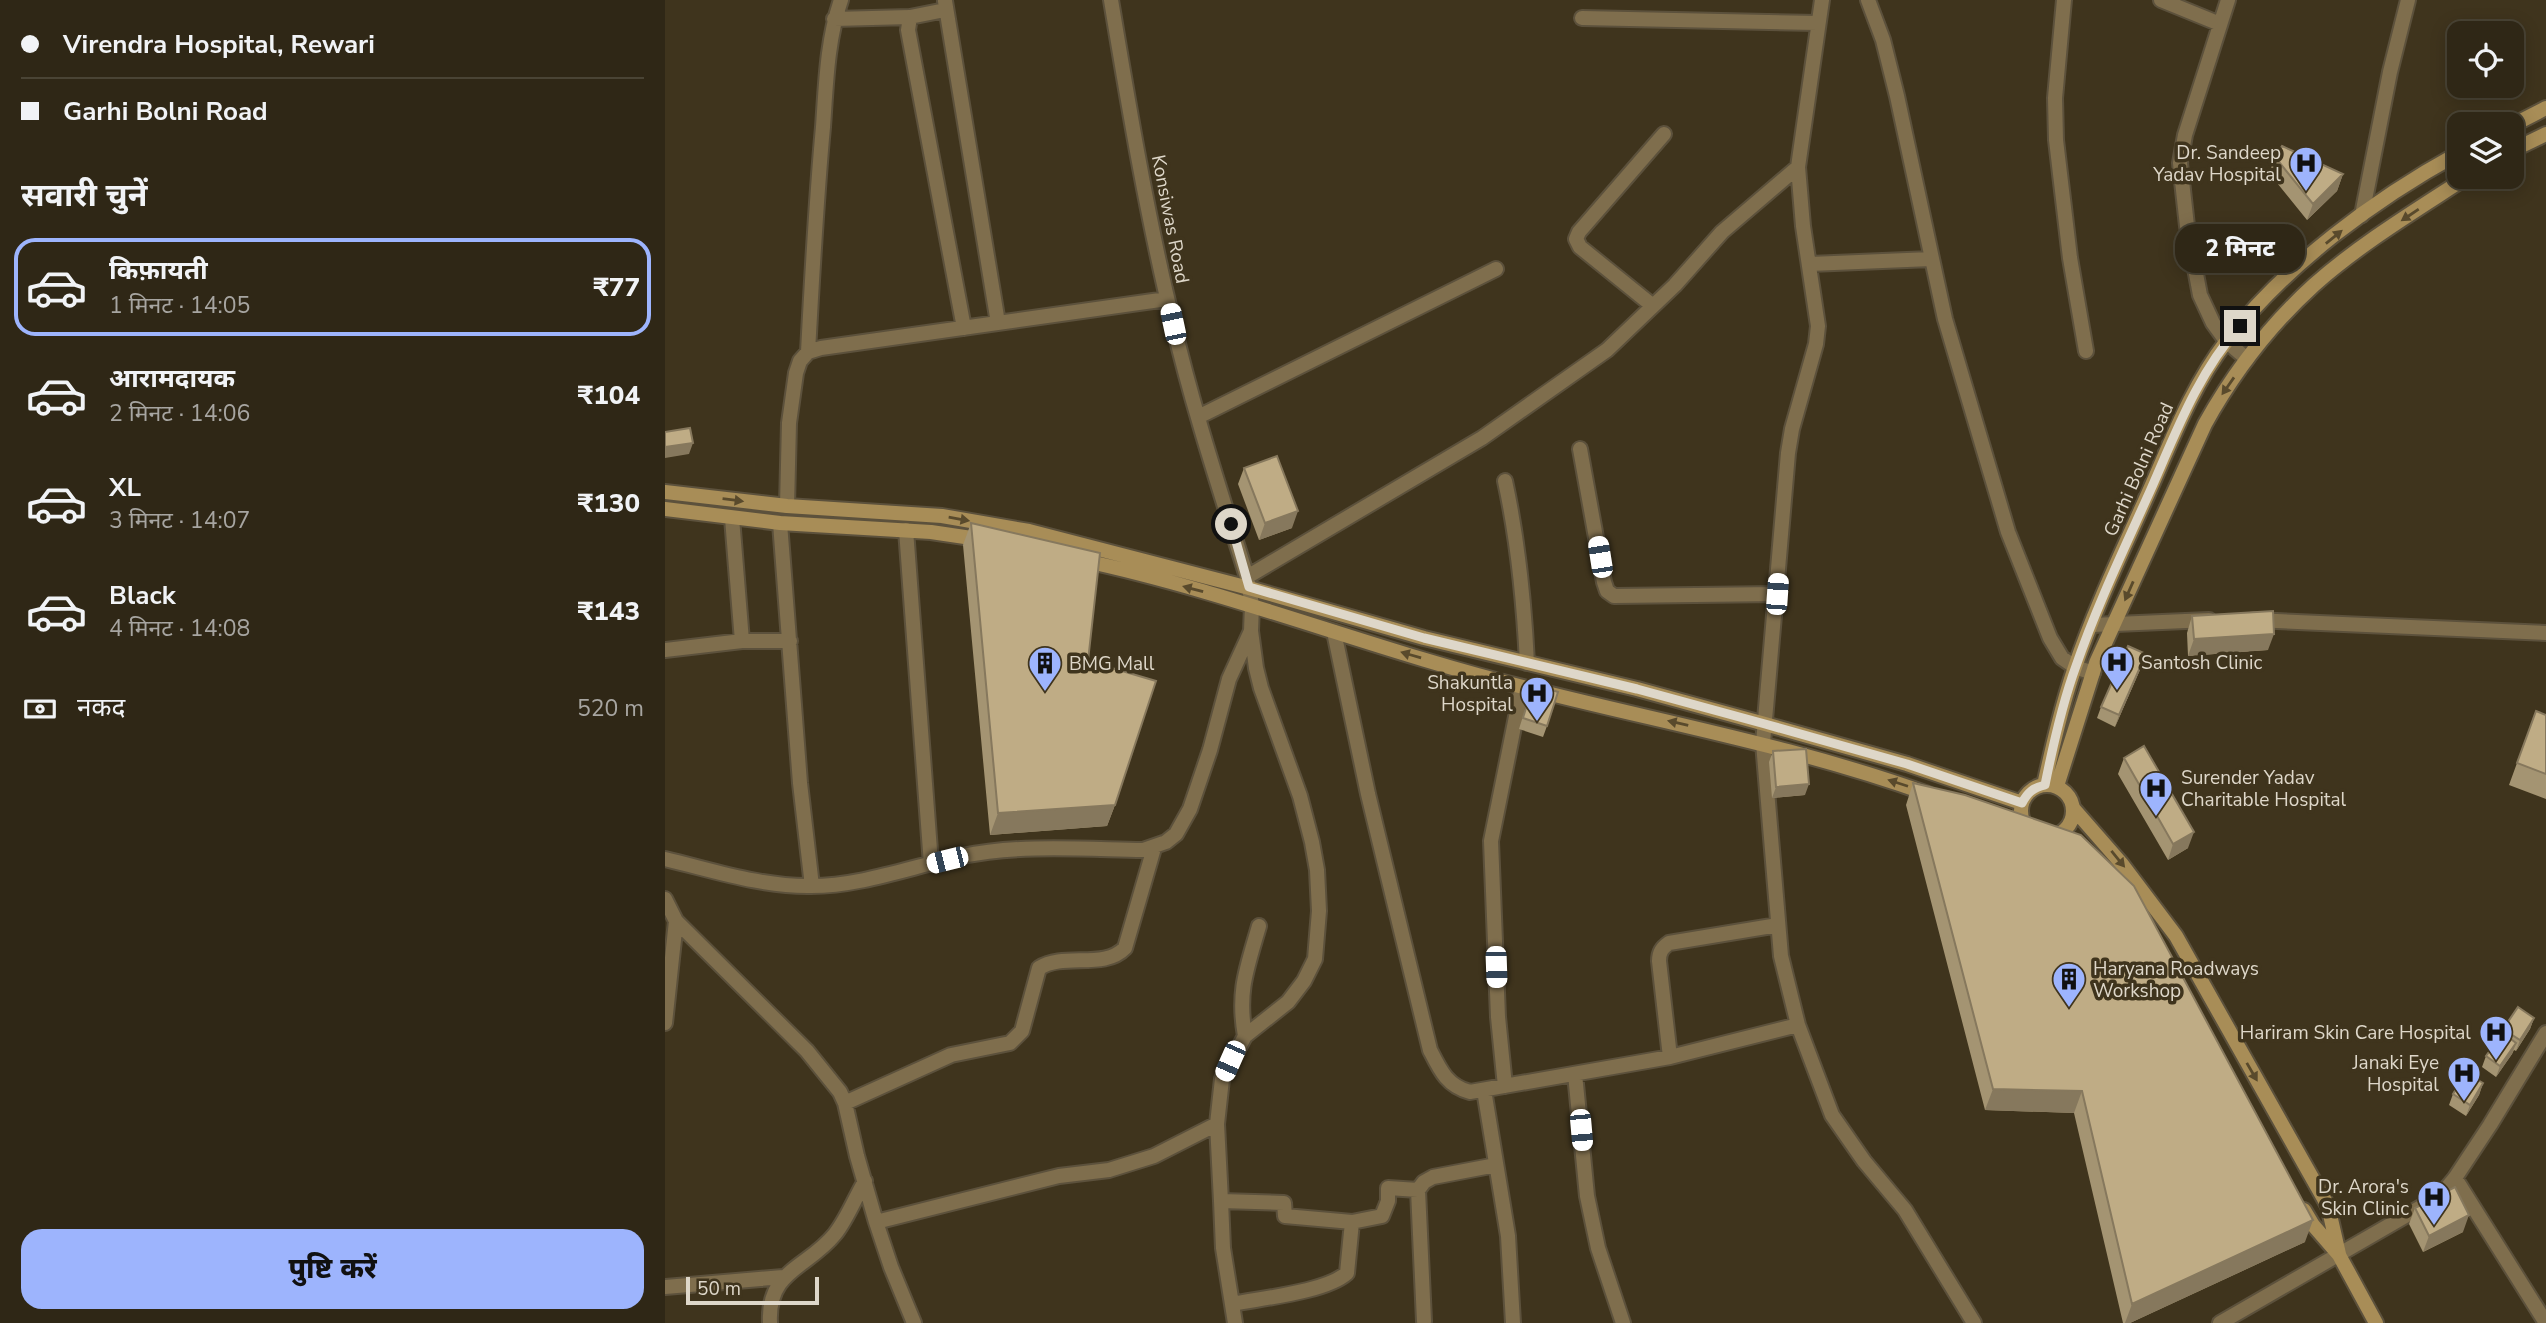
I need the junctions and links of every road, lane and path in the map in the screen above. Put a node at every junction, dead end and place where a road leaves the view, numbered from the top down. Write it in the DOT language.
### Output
graph roads {
  1 [pos="841,0"];
  2 [pos="1111,0"];
  3 [pos="1822,0"];
  4 [pos="1868,0"];
  5 [pos="2064,0"];
  6 [pos="2161,0"];
  7 [pos="2228,0"];
  8 [pos="2407,0"];
  9 [pos="945,5"];
  10 [pos="910,17"];
  11 [pos="1582,18"];
  12 [pos="834,19"];
  13 [pos="1817,23"];
  14 [pos="2220,24"];
  15 [pos="2546,108"];
  16 [pos="2524,119"];
  17 [pos="1664,134"];
  18 [pos="2546,134"];
  19 [pos="2524,145"];
  20 [pos="2447,159"];
  21 [pos="1798,167"];
  22 [pos="2449,189"];
  23 [pos="2362,215"];
  24 [pos="1931,259"];
  25 [pos="1810,264"];
  26 [pos="1496,269"];
  27 [pos="1167,299"];
  28 [pos="1653,306"];
  29 [pos="998,323"];
  30 [pos="964,328"];
  31 [pos="2226,341"];
  32 [pos="2085,351"];
  33 [pos="808,352"];
  34 [pos="2247,359"];
  35 [pos="1198,417"];
  36 [pos="1580,449"];
  37 [pos="1505,481"];
  38 [pos="665,492"];
  39 [pos="786,506"];
  40 [pos="665,509"];
  41 [pos="733,518"];
  42 [pos="780,523"];
  43 [pos="906,530"];
  44 [pos="1001,543"];
  45 [pos="1071,557"];
  46 [pos="1248,582"];
  47 [pos="1777,594"];
  48 [pos="1252,605"];
  49 [pos="2092,625"];
  50 [pos="2113,625"];
  51 [pos="1251,631"];
  52 [pos="1334,632"];
  53 [pos="2546,633"];
  54 [pos="742,641"];
  55 [pos="790,641"];
  56 [pos="665,650"];
  57 [pos="1527,663"];
  58 [pos="2075,667"];
  59 [pos="2093,673"];
  60 [pos="1522,687"];
  61 [pos="1765,724"];
  62 [pos="1763,743"];
  63 [pos="2051,785"];
  64 [pos="1940,798"];
  65 [pos="2022,803"];
  66 [pos="2073,808"];
  67 [pos="2005,822"];
  68 [pos="2031,831"];
  69 [pos="1154,848"];
  70 [pos="665,859"];
  71 [pos="931,864"];
  72 [pos="813,886"];
  73 [pos="665,899"];
  74 [pos="676,921"];
  75 [pos="1778,925"];
  76 [pos="1259,926"];
  77 [pos="665,1023"];
  78 [pos="1798,1025"];
  79 [pos="2546,1033"];
  80 [pos="1245,1036"];
  81 [pos="1670,1057"];
  82 [pos="1576,1074"];
  83 [pos="1505,1086"];
  84 [pos="1484,1090"];
  85 [pos="845,1103"];
  86 [pos="1217,1124"];
  87 [pos="1496,1165"];
  88 [pos="2455,1178"];
  89 [pos="865,1181"];
  90 [pos="1418,1190"];
  91 [pos="2297,1198"];
  92 [pos="1221,1201"];
  93 [pos="876,1222"];
  94 [pos="1352,1222"];
  95 [pos="2339,1255"];
  96 [pos="783,1277"];
  97 [pos="665,1287"];
  98 [pos="1232,1304"];
  99 [pos="1425,1321"];
  100 [pos="770,1323"];
  101 [pos="914,1323"];
  102 [pos="1234,1323"];
  103 [pos="1513,1323"];
  104 [pos="1623,1323"];
  105 [pos="1974,1323"];
  106 [pos="2220,1323"];
  107 [pos="2376,1323"];
  108 [pos="2546,1323"];
  1 -- 12 [label="street"];
  2 -- 27 [label="street, Konsiwas Road"];
  3 -- 13 [label="street"];
  4 -- 24 [label="street"];
  5 -- 32 [label="street"];
  6 -- 14 [label="street"];
  7 -- 14 [label="street"];
  8 -- 23 [label="street"];
  9 -- 10 [label="street"];
  9 -- 29 [label="street"];
  10 -- 12 [label="street"];
  10 -- 30 [label="street"];
  11 -- 13 [label="street"];
  12 -- 33 [label="street"];
  13 -- 21 [label="street"];
  14 -- 31 [label="street"];
  15 -- 16 [label="main road"];
  17 -- 28 [label="street"];
  18 -- 19 [label="main road"];
  20 -- 23 [label="main road, Garhi Bolni Road"];
  21 -- 25 [label="street"];
  21 -- 28 [label="street"];
  22 -- 34 [label="main road, one-way"];
  31 -- 23 [label="main road, Garhi Bolni Road, one-way"];
  24 -- 25 [label="street"];
  24 -- 58 [label="street"];
  25 -- 47 [label="street"];
  26 -- 35 [label="street"];
  27 -- 29 [label="street"];
  27 -- 35 [label="street, Konsiwas Road"];
  28 -- 46 [label="street"];
  29 -- 30 [label="street"];
  30 -- 33 [label="street"];
  31 -- 34 [label="street"];
  31 -- 49 [label="main road, Garhi Bolni Road"];
  33 -- 39 [label="street"];
  34 -- 50 [label="main road, one-way"];
  35 -- 46 [label="street, Konsiwas Road"];
  36 -- 47 [label="street"];
  37 -- 57 [label="street"];
  38 -- 39 [label="main road, one-way"];
  39 -- 46 [label="main road, one-way"];
  40 -- 41 [label="main road"];
  41 -- 42 [label="main road"];
  41 -- 54 [label="street"];
  42 -- 43 [label="main road"];
  42 -- 55 [label="street"];
  43 -- 44 [label="main road"];
  43 -- 71 [label="street"];
  48 -- 45 [label="main road, one-way"];
  46 -- 48 [label="street, Konsiwas Road"];
  46 -- 57 [label="main road"];
  47 -- 61 [label="street"];
  48 -- 51 [label="street, Konsiwas Road"];
  48 -- 52 [label="main road"];
  49 -- 50 [label="street"];
  49 -- 58 [label="main road, Garhi Bolni Road"];
  50 -- 53 [label="street"];
  50 -- 59 [label="main road"];
  51 -- 69 [label="street"];
  51 -- 80 [label="street"];
  60 -- 52 [label="main road, one-way"];
  52 -- 84 [label="street"];
  54 -- 55 [label="street"];
  54 -- 56 [label="street"];
  55 -- 72 [label="street"];
  57 -- 61 [label="main road"];
  58 -- 59 [label="street"];
  58 -- 63 [label="main road, Garhi Bolni Road"];
  59 -- 63 [label="main road"];
  62 -- 60 [label="main road, one-way"];
  60 -- 83 [label="street"];
  61 -- 62 [label="street"];
  61 -- 65 [label="main road"];
  64 -- 62 [label="main road, one-way"];
  62 -- 75 [label="street"];
  63 -- 65 [label="main road"];
  63 -- 66 [label="main road"];
  65 -- 68 [label="main road"];
  66 -- 68 [label="main road"];
  66 -- 95 [label="main road, one-way"];
  67 -- 68 [label="main road"];
  69 -- 71 [label="street"];
  69 -- 85 [label="street"];
  70 -- 72 [label="street"];
  71 -- 72 [label="street"];
  73 -- 74 [label="street"];
  74 -- 77 [label="street"];
  74 -- 85 [label="street"];
  75 -- 78 [label="street"];
  75 -- 81 [label="street"];
  76 -- 80 [label="street"];
  78 -- 81 [label="street"];
  78 -- 105 [label="street"];
  79 -- 88 [label="street"];
  80 -- 86 [label="street"];
  81 -- 82 [label="street"];
  82 -- 83 [label="street"];
  82 -- 104 [label="street"];
  83 -- 84 [label="street"];
  84 -- 87 [label="street"];
  85 -- 89 [label="street"];
  86 -- 92 [label="street"];
  86 -- 93 [label="street"];
  87 -- 90 [label="street"];
  87 -- 103 [label="street"];
  88 -- 95 [label="street"];
  88 -- 108 [label="street"];
  89 -- 93 [label="street"];
  89 -- 96 [label="street"];
  90 -- 94 [label="street"];
  90 -- 99 [label="street"];
  91 -- 95 [label="main road"];
  92 -- 94 [label="street"];
  92 -- 98 [label="street"];
  93 -- 101 [label="street"];
  94 -- 98 [label="street"];
  95 -- 106 [label="street"];
  95 -- 107 [label="main road"];
  96 -- 97 [label="street"];
  96 -- 100 [label="street"];
  98 -- 102 [label="street"];
}
